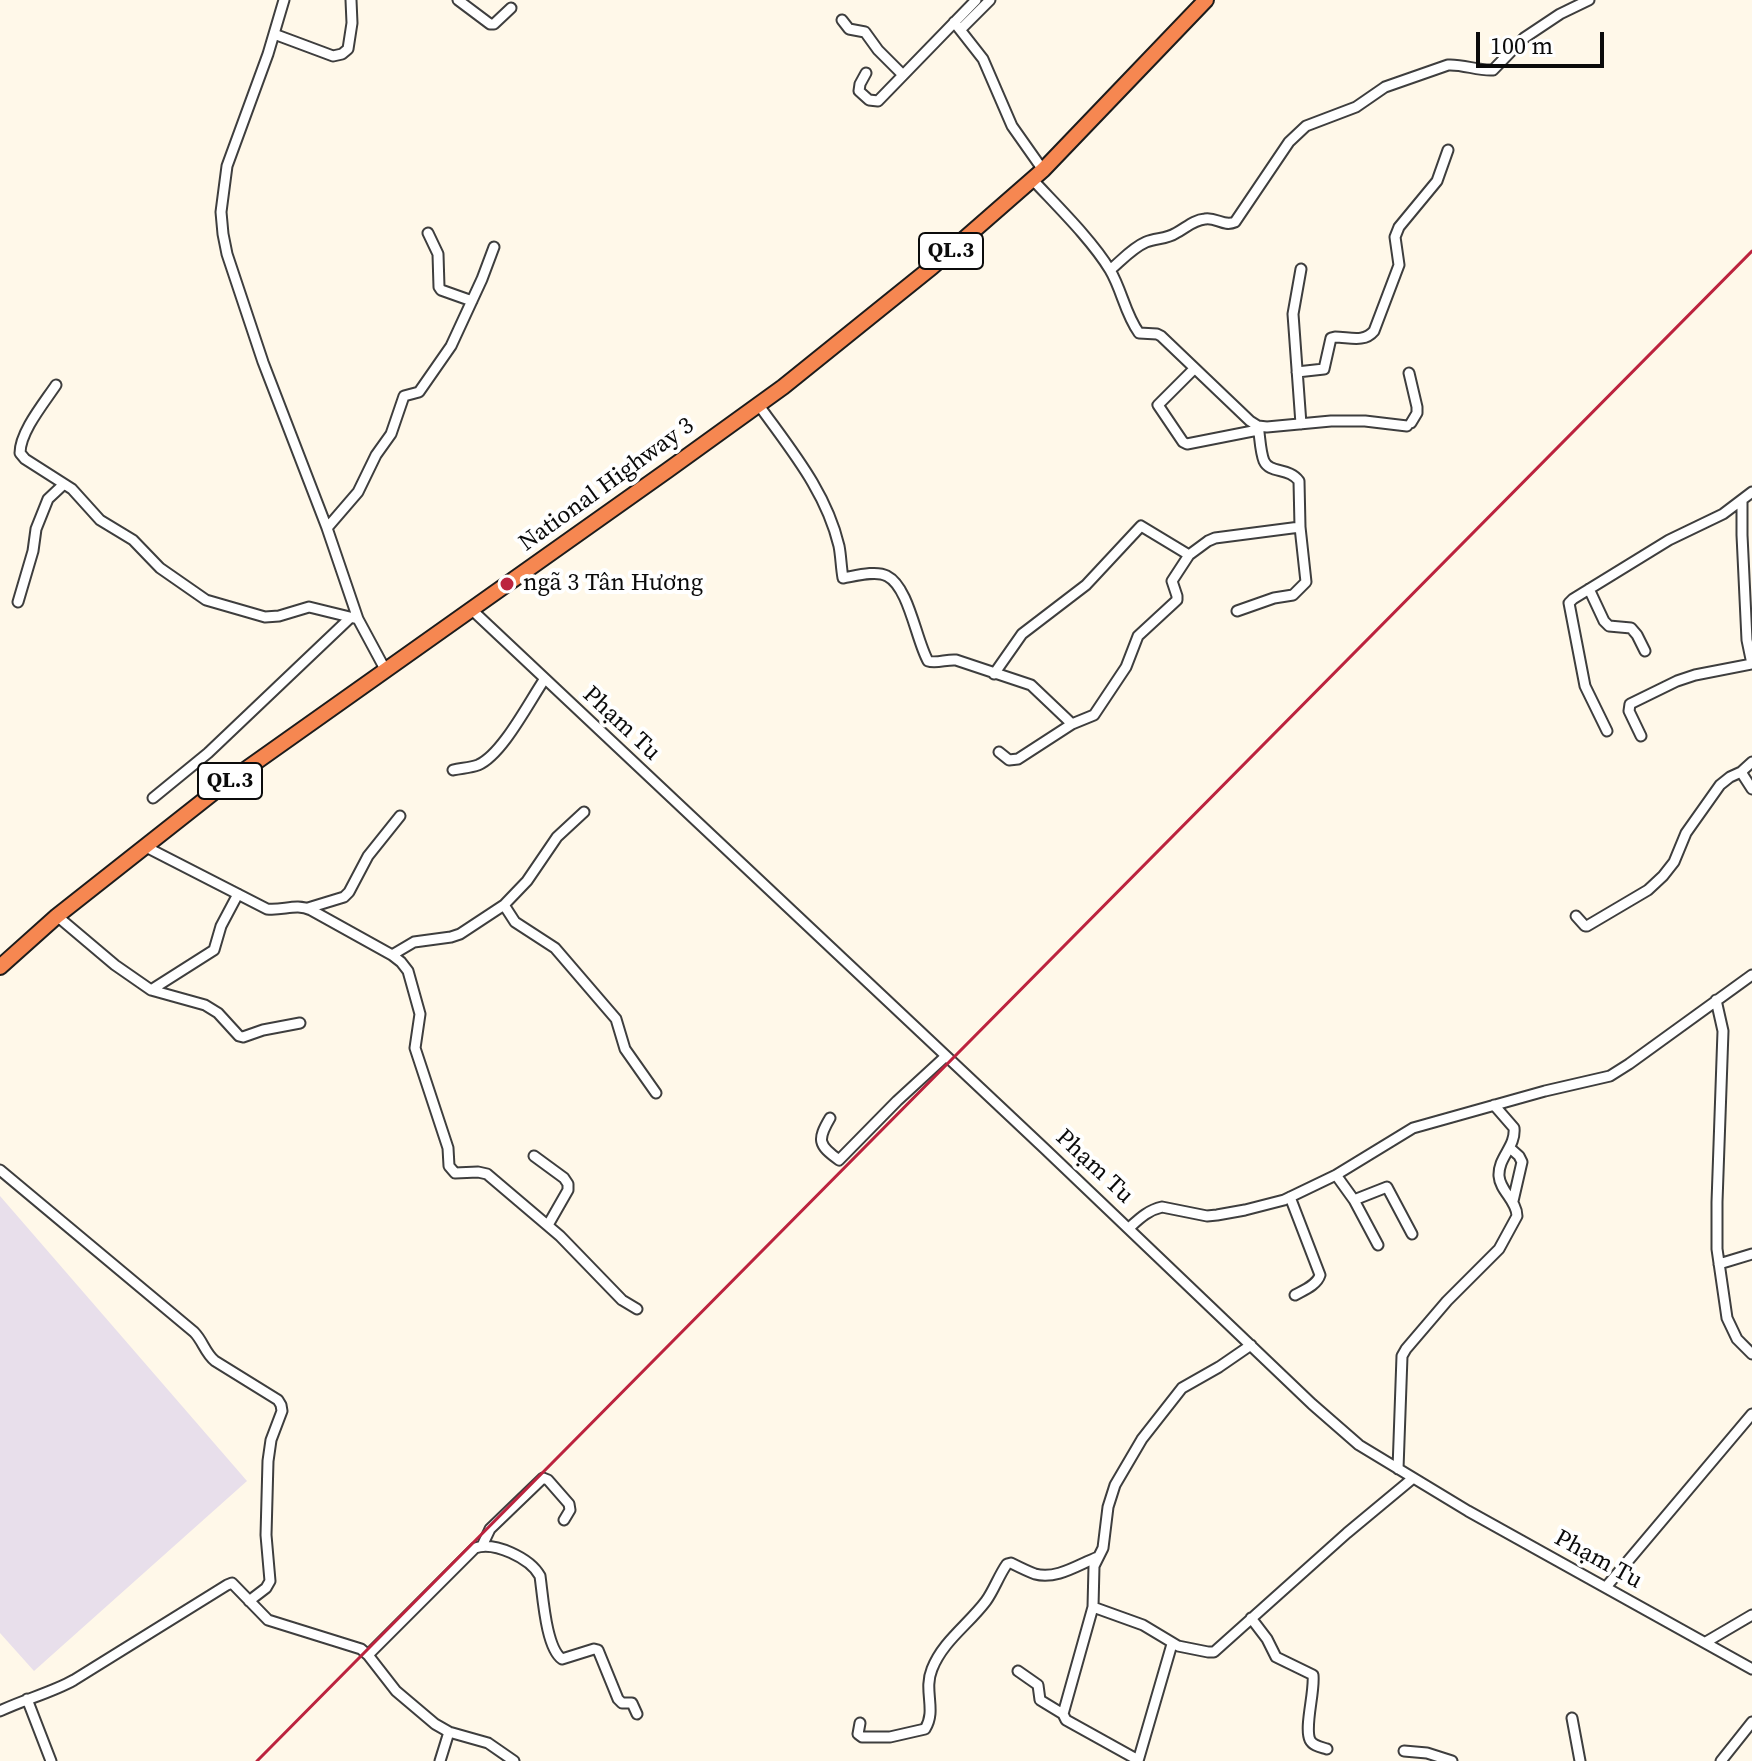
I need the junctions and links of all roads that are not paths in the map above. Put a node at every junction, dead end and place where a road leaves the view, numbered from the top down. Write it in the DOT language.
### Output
graph roads {
  1 [pos="284,0"];
  2 [pos="351,0"];
  3 [pos="458,0"];
  4 [pos="976,0"];
  5 [pos="990,0"];
  6 [pos="1206,0"];
  7 [pos="1589,0"];
  8 [pos="511,8"];
  9 [pos="842,20"];
  10 [pos="958,26"];
  11 [pos="274,34"];
  12 [pos="866,73"];
  13 [pos="903,75"];
  14 [pos="1448,150"];
  15 [pos="1037,175"];
  16 [pos="428,233"];
  17 [pos="494,247"];
  18 [pos="1301,269"];
  19 [pos="1110,270"];
  20 [pos="472,301"];
  21 [pos="1194,369"];
  22 [pos="1297,372"];
  23 [pos="1409,373"];
  24 [pos="56,385"];
  25 [pos="758,404"];
  26 [pos="1301,424"];
  27 [pos="1258,428"];
  28 [pos="64,484"];
  29 [pos="1752,492"];
  30 [pos="1742,501"];
  31 [pos="1300,527"];
  32 [pos="327,528"];
  33 [pos="1189,555"];
  34 [pos="1589,589"];
  35 [pos="18,602"];
  36 [pos="471,609"];
  37 [pos="1237,611"];
  38 [pos="354,618"];
  39 [pos="1645,651"];
  40 [pos="1752,664"];
  41 [pos="386,671"];
  42 [pos="994,674"];
  43 [pos="544,680"];
  44 [pos="1072,724"];
  45 [pos="1607,731"];
  46 [pos="1641,736"];
  47 [pos="999,752"];
  48 [pos="1752,762"];
  49 [pos="453,770"];
  50 [pos="1741,772"];
  51 [pos="1752,789"];
  52 [pos="153,798"];
  53 [pos="584,812"];
  54 [pos="400,816"];
  55 [pos="146,847"];
  56 [pos="238,894"];
  57 [pos="504,905"];
  58 [pos="308,908"];
  59 [pos="57,916"];
  60 [pos="1576,916"];
  61 [pos="392,955"];
  62 [pos="0,967"];
  63 [pos="1752,975"];
  64 [pos="151,990"];
  65 [pos="1716,1000"];
  66 [pos="300,1023"];
  67 [pos="946,1056"];
  68 [pos="656,1093"];
  69 [pos="1494,1105"];
  70 [pos="830,1118"];
  71 [pos="1510,1148"];
  72 [pos="534,1156"];
  73 [pos="0,1170"];
  74 [pos="1336,1175"];
  75 [pos="1290,1197"];
  76 [pos="1354,1200"];
  77 [pos="1513,1201"];
  78 [pos="548,1225"];
  79 [pos="1129,1228"];
  80 [pos="1412,1234"];
  81 [pos="1378,1245"];
  82 [pos="1752,1254"];
  83 [pos="1719,1264"];
  84 [pos="1295,1295"];
  85 [pos="637,1309"];
  86 [pos="1251,1345"];
  87 [pos="1752,1354"];
  88 [pos="1752,1414"];
  89 [pos="1398,1469"];
  90 [pos="1412,1479"];
  91 [pos="564,1520"];
  92 [pos="482,1546"];
  93 [pos="1098,1557"];
  94 [pos="1606,1587"];
  95 [pos="249,1601"];
  96 [pos="1093,1607"];
  97 [pos="1752,1615"];
  98 [pos="1251,1618"];
  99 [pos="1706,1642"];
  100 [pos="1172,1644"];
  101 [pos="368,1655"];
  102 [pos="1752,1669"];
  103 [pos="1018,1671"];
  104 [pos="27,1699"];
  105 [pos="0,1711"];
  106 [pos="637,1714"];
  107 [pos="1063,1714"];
  108 [pos="1572,1718"];
  109 [pos="1752,1722"];
  110 [pos="860,1723"];
  111 [pos="449,1732"];
  112 [pos="1327,1749"];
  113 [pos="1404,1751"];
  114 [pos="1138,1760"];
  115 [pos="51,1761"];
  116 [pos="440,1761"];
  117 [pos="514,1761"];
  118 [pos="1452,1761"];
  119 [pos="1580,1761"];
  120 [pos="1721,1761"];
  1 -- 11 [label="street"];
  2 -- 11 [label="street"];
  3 -- 8 [label="street"];
  4 -- 10 [label="street"];
  5 -- 10 [label="street"];
  6 -- 15 [label="highway, National Highway 3 / QL.3"];
  7 -- 19 [label="street"];
  9 -- 13 [label="street"];
  10 -- 13 [label="street"];
  10 -- 15 [label="street"];
  11 -- 32 [label="street"];
  12 -- 13 [label="street"];
  14 -- 22 [label="street"];
  15 -- 19 [label="street"];
  15 -- 25 [label="highway, National Highway 3 / QL.3"];
  16 -- 20 [label="street"];
  17 -- 20 [label="street"];
  18 -- 22 [label="street"];
  19 -- 21 [label="street"];
  20 -- 32 [label="street"];
  21 -- 27 [label="street"];
  21 -- 27 [label="street"];
  22 -- 26 [label="street"];
  23 -- 26 [label="street"];
  24 -- 28 [label="street"];
  25 -- 36 [label="highway, National Highway 3 / QL.3"];
  25 -- 42 [label="street"];
  26 -- 27 [label="street"];
  27 -- 31 [label="street"];
  28 -- 35 [label="street"];
  28 -- 38 [label="street"];
  29 -- 30 [label="street"];
  30 -- 34 [label="street"];
  30 -- 40 [label="street"];
  31 -- 33 [label="street"];
  31 -- 37 [label="street"];
  32 -- 38 [label="street"];
  33 -- 42 [label="street"];
  33 -- 44 [label="street"];
  34 -- 39 [label="street"];
  34 -- 45 [label="street"];
  36 -- 41 [label="highway, National Highway 3 / QL.3"];
  36 -- 43 [label="street, Phạm Tu"];
  38 -- 41 [label="street"];
  38 -- 52 [label="street"];
  40 -- 46 [label="street"];
  41 -- 55 [label="highway, National Highway 3 / QL.3"];
  42 -- 44 [label="street"];
  43 -- 49 [label="street"];
  43 -- 67 [label="street, Phạm Tu"];
  44 -- 47 [label="street"];
  48 -- 50 [label="street"];
  50 -- 51 [label="street"];
  50 -- 60 [label="street"];
  53 -- 57 [label="street"];
  54 -- 58 [label="street"];
  55 -- 56 [label="street"];
  55 -- 59 [label="highway, National Highway 3 / QL.3"];
  56 -- 58 [label="street"];
  56 -- 64 [label="street"];
  57 -- 61 [label="street"];
  57 -- 68 [label="street"];
  58 -- 61 [label="street"];
  59 -- 62 [label="highway, National Highway 3 / QL.3"];
  59 -- 64 [label="street"];
  61 -- 78 [label="street"];
  63 -- 65 [label="street"];
  64 -- 66 [label="street"];
  65 -- 69 [label="street"];
  65 -- 83 [label="street"];
  67 -- 70 [label="street"];
  67 -- 79 [label="street, Phạm Tu"];
  69 -- 71 [label="street"];
  69 -- 74 [label="street"];
  71 -- 77 [label="street"];
  71 -- 77 [label="street"];
  72 -- 78 [label="street"];
  73 -- 95 [label="street"];
  74 -- 75 [label="street"];
  74 -- 76 [label="street"];
  75 -- 79 [label="street"];
  75 -- 84 [label="street"];
  76 -- 80 [label="street"];
  76 -- 81 [label="street"];
  77 -- 89 [label="street"];
  78 -- 85 [label="street"];
  79 -- 86 [label="street, Phạm Tu"];
  82 -- 83 [label="street"];
  83 -- 87 [label="street"];
  86 -- 89 [label="street, Phạm Tu"];
  86 -- 93 [label="street"];
  88 -- 94 [label="street"];
  89 -- 90 [label="street, Phạm Tu"];
  90 -- 94 [label="street, Phạm Tu"];
  90 -- 98 [label="street"];
  91 -- 92 [label="street"];
  92 -- 101 [label="street"];
  92 -- 106 [label="street"];
  93 -- 96 [label="street"];
  93 -- 110 [label="street"];
  94 -- 99 [label="street, Phạm Tu"];
  95 -- 101 [label="street"];
  95 -- 104 [label="street"];
  96 -- 100 [label="street"];
  96 -- 107 [label="street"];
  97 -- 99 [label="street"];
  98 -- 100 [label="street"];
  98 -- 112 [label="street"];
  99 -- 102 [label="street, Phạm Tu"];
  100 -- 114 [label="street"];
  101 -- 111 [label="street"];
  103 -- 107 [label="street"];
  104 -- 105 [label="street"];
  104 -- 115 [label="street"];
  107 -- 114 [label="street"];
  108 -- 119 [label="street"];
  109 -- 120 [label="street"];
  111 -- 116 [label="street"];
  111 -- 117 [label="street"];
  113 -- 118 [label="street"];
}
